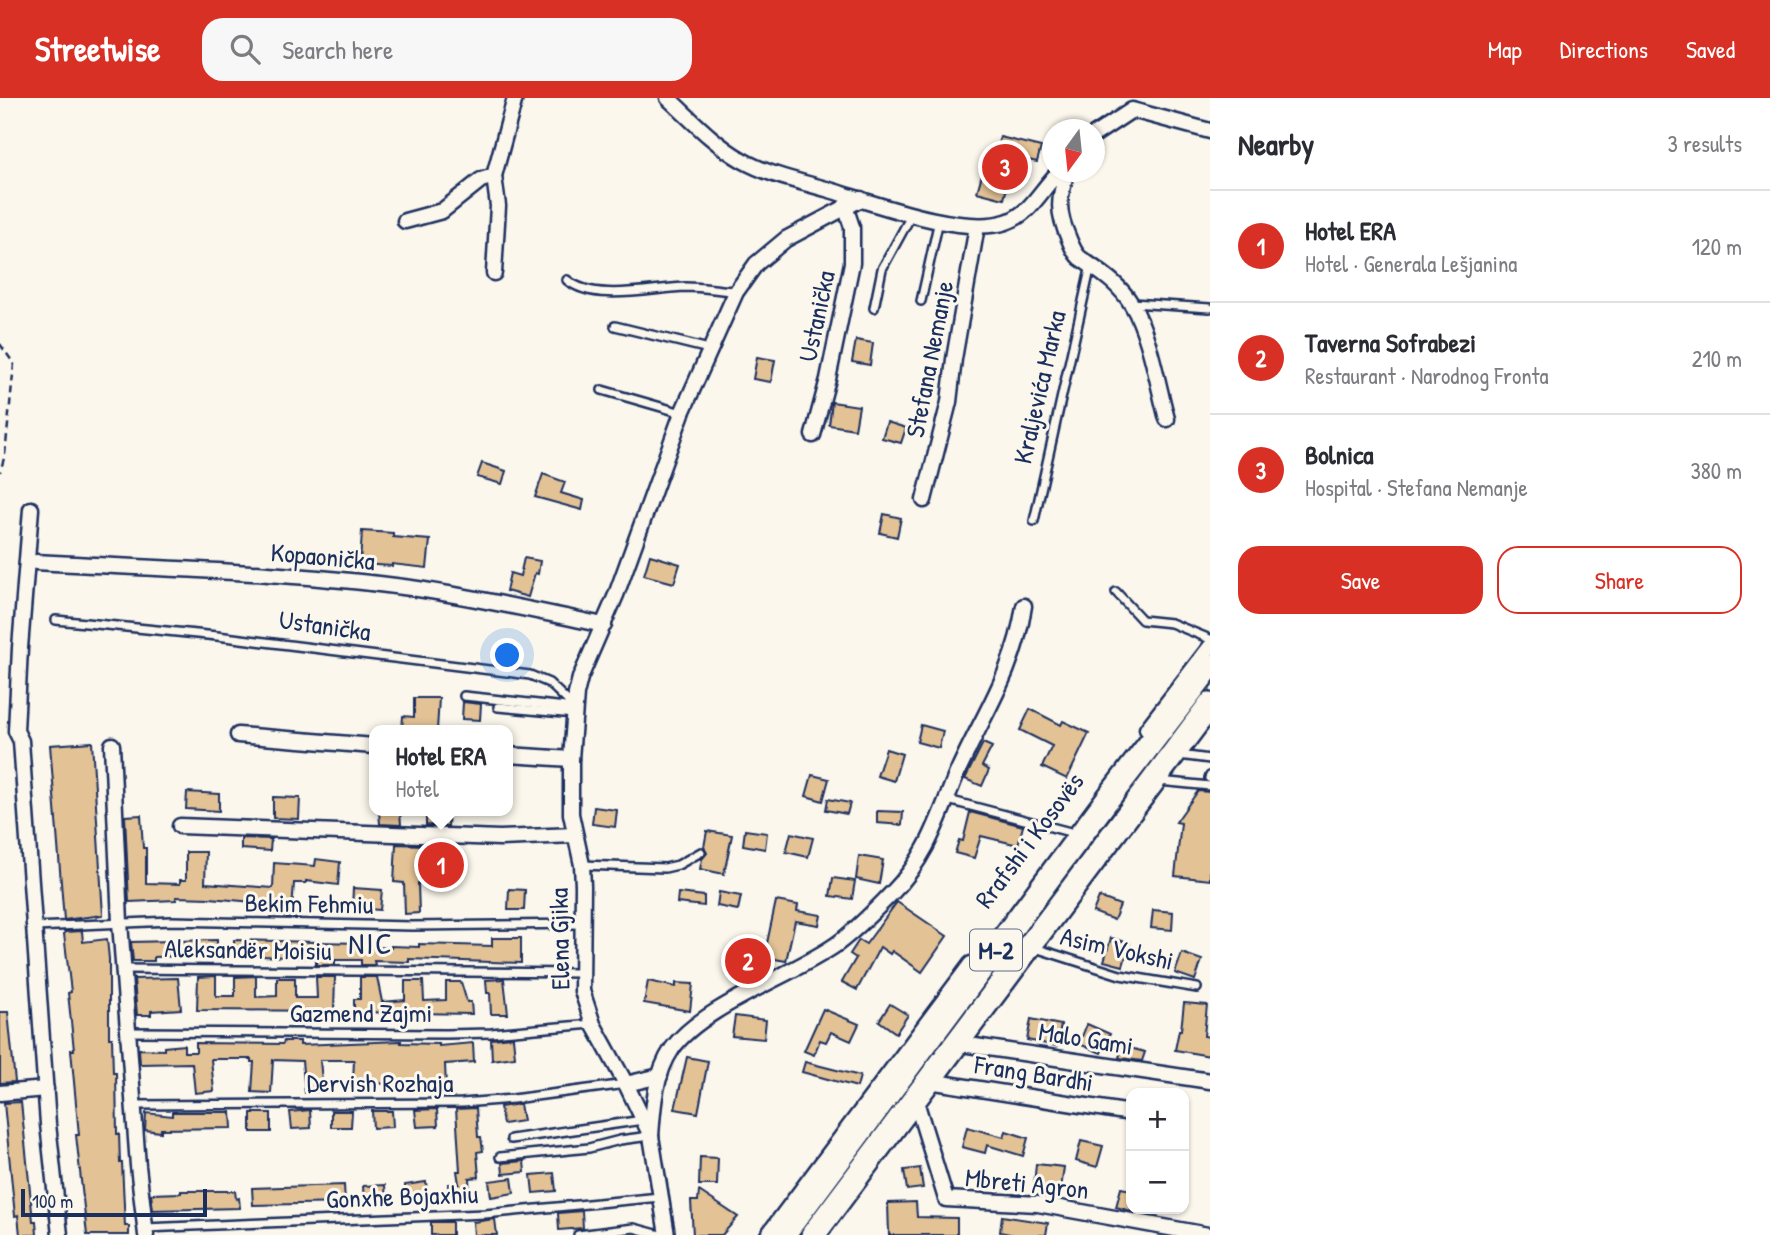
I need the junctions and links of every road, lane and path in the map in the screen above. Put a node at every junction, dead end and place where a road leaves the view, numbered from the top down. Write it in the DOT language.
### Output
graph roads {
  1 [pos="514,98"];
  2 [pos="668,98"];
  3 [pos="1135,104"];
  4 [pos="1105,127"];
  5 [pos="1210,131"];
  6 [pos="494,176"];
  7 [pos="1050,182"];
  8 [pos="1064,182"];
  9 [pos="860,200"];
  10 [pos="845,206"];
  11 [pos="912,214"];
  12 [pos="939,220"];
  13 [pos="405,221"];
  14 [pos="977,226"];
  15 [pos="1091,264"];
  16 [pos="495,272"];
  17 [pos="567,280"];
  18 [pos="736,292"];
  19 [pos="921,301"];
  20 [pos="1131,303"];
  21 [pos="1210,307"];
  22 [pos="874,308"];
  23 [pos="615,326"];
  24 [pos="0,344"];
  25 [pos="709,349"];
  26 [pos="602,390"];
  27 [pos="682,413"];
  28 [pos="1167,419"];
  29 [pos="813,435"];
  30 [pos="0,472"];
  31 [pos="924,500"];
  32 [pos="31,509"];
  33 [pos="1034,521"];
  34 [pos="36,562"];
  35 [pos="1116,592"];
  36 [pos="1024,606"];
  37 [pos="57,621"];
  38 [pos="604,625"];
  39 [pos="1210,639"];
  40 [pos="1210,647"];
  41 [pos="1210,666"];
  42 [pos="464,696"];
  43 [pos="1210,705"];
  44 [pos="498,706"];
  45 [pos="574,711"];
  46 [pos="238,735"];
  47 [pos="112,745"];
  48 [pos="369,746"];
  49 [pos="513,755"];
  50 [pos="1172,755"];
  51 [pos="571,759"];
  52 [pos="1210,759"];
  53 [pos="1153,780"];
  54 [pos="1210,786"];
  55 [pos="948,800"];
  56 [pos="180,826"];
  57 [pos="1070,832"];
  58 [pos="575,835"];
  59 [pos="701,852"];
  60 [pos="582,865"];
  61 [pos="120,922"];
  62 [pos="582,924"];
  63 [pos="34,927"];
  64 [pos="1028,946"];
  65 [pos="124,969"];
  66 [pos="581,973"];
  67 [pos="1197,988"];
  68 [pos="593,1024"];
  69 [pos="129,1032"];
  70 [pos="955,1043"];
  71 [pos="660,1076"];
  72 [pos="1210,1081"];
  73 [pos="626,1084"];
  74 [pos="46,1089"];
  75 [pos="922,1089"];
  76 [pos="0,1093"];
  77 [pos="133,1105"];
  78 [pos="1126,1112"];
  79 [pos="643,1120"];
  80 [pos="651,1136"];
  81 [pos="511,1139"];
  82 [pos="500,1157"];
  83 [pos="660,1198"];
  84 [pos="145,1231"];
  85 [pos="60,1235"];
  86 [pos="578,1235"];
  87 [pos="660,1235"];
  88 [pos="667,1235"];
  89 [pos="768,1235"];
  90 [pos="783,1235"];
  91 [pos="813,1235"];
  92 [pos="1208,1235"];
  1 -- 6 [label="street"];
  2 -- 9 [label="street"];
  3 -- 4 [label="street"];
  3 -- 5 [label="street"];
  6 -- 13 [label="street"];
  6 -- 16 [label="street"];
  7 -- 14 [label="street"];
  8 -- 15 [label="street"];
  9 -- 10 [label="street, Ustanička"];
  9 -- 11 [label="street"];
  10 -- 18 [label="street, Ustanička"];
  10 -- 29 [label="street, Ustanička"];
  11 -- 12 [label="street"];
  11 -- 22 [label="lane"];
  12 -- 14 [label="street"];
  12 -- 19 [label="lane, Stefana Nemanje"];
  14 -- 31 [label="street, Stefana Nemanje"];
  15 -- 20 [label="street"];
  15 -- 33 [label="lane, Kraljevića Marka"];
  17 -- 18 [label="lane"];
  18 -- 25 [label="street, Ustanička"];
  20 -- 21 [label="lane"];
  20 -- 28 [label="street"];
  23 -- 25 [label="lane"];
  24 -- 30 [label="path"];
  25 -- 27 [label="street, Ustanička"];
  26 -- 27 [label="lane"];
  27 -- 38 [label="street, Ustanička"];
  32 -- 63 [label="street"];
  34 -- 38 [label="street, Kopaonička"];
  35 -- 39 [label="lane"];
  36 -- 55 [label="street"];
  37 -- 45 [label="lane, Ustanička"];
  38 -- 45 [label="street, Ustanička"];
  40 -- 57 [label="street, Rrafshi i Kosovës"];
  41 -- 90 [label="highway, Rrafshi i Kosovës / M-2"];
  42 -- 45 [label="lane"];
  43 -- 50 [label="highway, M-2"];
  44 -- 45 [label="lane"];
  45 -- 51 [label="street, Ustanička"];
  46 -- 48 [label="street"];
  47 -- 61 [label="street"];
  49 -- 51 [label="street"];
  50 -- 52 [label="lane"];
  50 -- 53 [label="highway, M-2"];
  51 -- 58 [label="street, Ustanička"];
  53 -- 54 [label="lane"];
  53 -- 64 [label="highway, M-2"];
  55 -- 57 [label="lane"];
  55 -- 71 [label="street"];
  56 -- 58 [label="street"];
  57 -- 89 [label="street, Rrafshi i Kosovës"];
  58 -- 60 [label="street, Ustanička"];
  59 -- 60 [label="lane, Elena Gjika"];
  60 -- 62 [label="street, Elena Gjika"];
  61 -- 62 [label="lane, Bekim Fehmiu"];
  61 -- 63 [label="lane, Bekim Fehmiu"];
  61 -- 65 [label="street"];
  62 -- 66 [label="street, Elena Gjika"];
  63 -- 74 [label="street"];
  64 -- 67 [label="lane, Asim Vokshi"];
  64 -- 70 [label="highway, M-2"];
  65 -- 66 [label="lane, Aleksandër Moisiu"];
  65 -- 69 [label="street"];
  66 -- 68 [label="street, Elena Gjika"];
  68 -- 69 [label="lane, Gazmend Zajmi"];
  68 -- 73 [label="street, Elena Gjika"];
  69 -- 77 [label="street"];
  70 -- 72 [label="street, Malo Gami"];
  70 -- 75 [label="highway, M-2"];
  71 -- 73 [label="street"];
  71 -- 80 [label="street"];
  73 -- 77 [label="lane, Dervish Rozhaja"];
  73 -- 79 [label="street, Elena Gjika"];
  74 -- 76 [label="street"];
  74 -- 85 [label="street"];
  75 -- 78 [label="street, Frang Bardhi"];
  75 -- 91 [label="highway, M-2"];
  75 -- 92 [label="street, Mbreti Agron"];
  77 -- 84 [label="street"];
  79 -- 80 [label="street, Elena Gjika"];
  79 -- 81 [label="lane"];
  80 -- 82 [label="lane"];
  80 -- 83 [label="street, Elena Gjika"];
  83 -- 84 [label="lane, Gonxhe Bojaxhiu"];
  83 -- 88 [label="street, Elena Gjika"];
  86 -- 87 [label="lane"];
}
